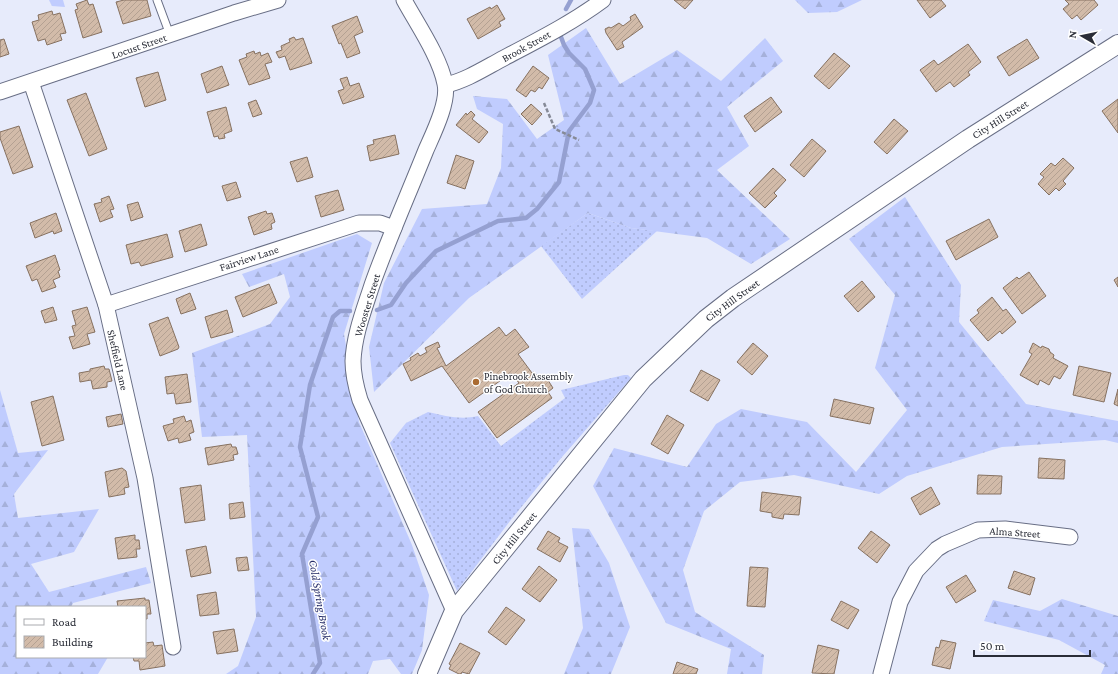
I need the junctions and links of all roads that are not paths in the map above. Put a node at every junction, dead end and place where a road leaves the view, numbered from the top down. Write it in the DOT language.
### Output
graph roads {
  1 [pos="157,0"];
  2 [pos="278,0"];
  3 [pos="404,0"];
  4 [pos="603,0"];
  5 [pos="170,35"];
  6 [pos="1118,44"];
  7 [pos="30,82"];
  8 [pos="446,85"];
  9 [pos="0,92"];
  10 [pos="394,228"];
  11 [pos="106,305"];
  12 [pos="1070,537"];
  13 [pos="454,611"];
  14 [pos="173,647"];
  15 [pos="427,674"];
  16 [pos="881,674"];
  1 -- 5 [label="lane"];
  2 -- 5 [label="street, Locust Street"];
  3 -- 8 [label="street"];
  4 -- 8 [label="street, Brook Street"];
  5 -- 7 [label="street, Locust Street"];
  6 -- 13 [label="street, City Hill Street"];
  7 -- 9 [label="street, Locust Street"];
  7 -- 11 [label="street, Sheffield Lane"];
  8 -- 10 [label="street, Wooster Street"];
  10 -- 11 [label="street, Fairview Lane"];
  10 -- 13 [label="street, Wooster Street"];
  11 -- 14 [label="street, Sheffield Lane"];
  12 -- 16 [label="street, Alma Street"];
  13 -- 15 [label="street, City Hill Street"];
}
